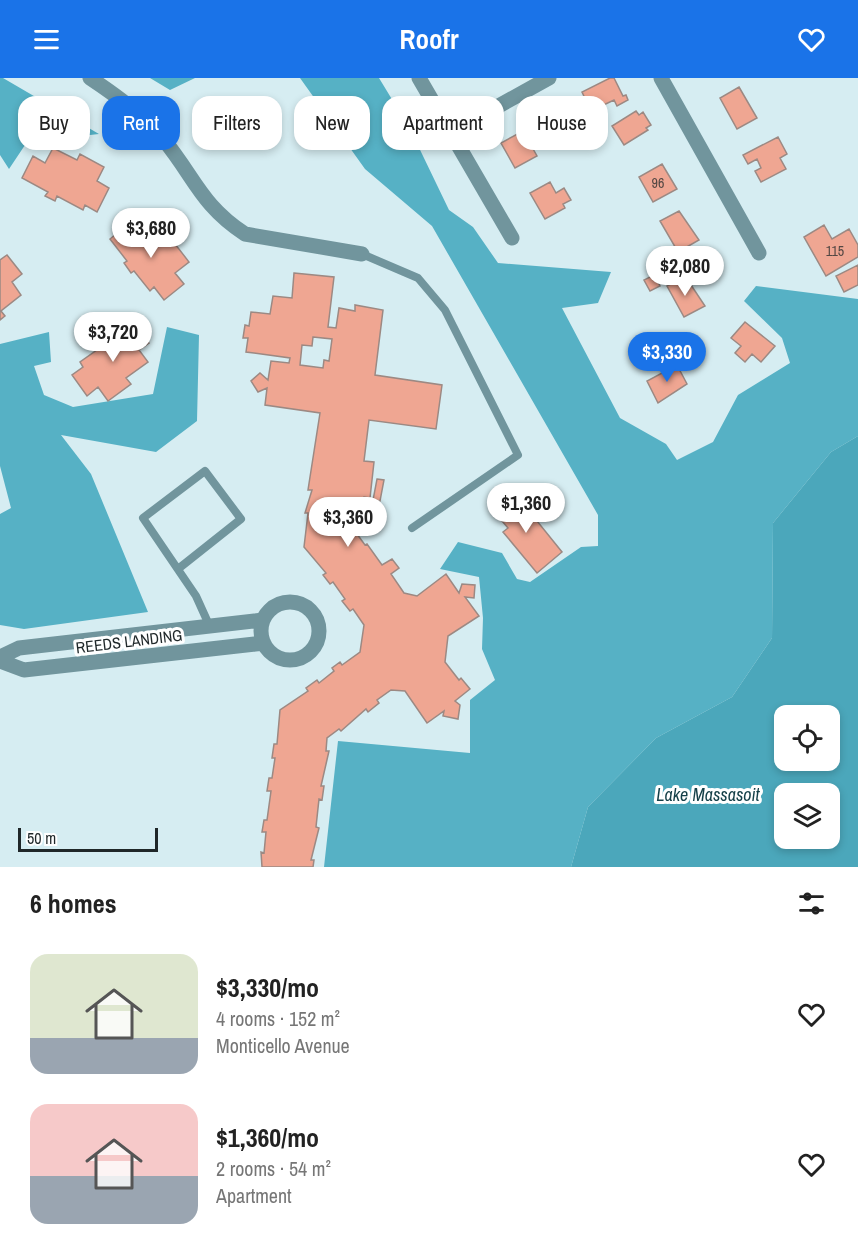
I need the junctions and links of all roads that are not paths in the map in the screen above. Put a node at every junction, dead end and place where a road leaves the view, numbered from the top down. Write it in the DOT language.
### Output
graph roads {
  1 [pos="90,78"];
  2 [pos="419,78"];
  3 [pos="549,78"];
  4 [pos="661,78"];
  5 [pos="429,96"];
  6 [pos="504,103"];
  7 [pos="460,150"];
  8 [pos="512,238"];
  9 [pos="759,253"];
  10 [pos="362,254"];
  11 [pos="412,528"];
  12 [pos="178,569"];
  13 [pos="263,620"];
  14 [pos="210,627"];
  15 [pos="264,643"];
  16 [pos="212,649"];
  17 [pos="0,659"];
  1 -- 10 [label="street"];
  2 -- 5 [label="street"];
  3 -- 6 [label="street"];
  4 -- 9 [label="street"];
  7 -- 8 [label="street"];
  10 -- 11 [label="lane"];
  12 -- 12 [label="lane"];
  12 -- 14 [label="lane"];
  13 -- 14 [label="street, REEDS LANDING"];
  13 -- 15 [label="street"];
  13 -- 15 [label="street, REEDS LANDING"];
  14 -- 16 [label="street"];
  14 -- 17 [label="street, REEDS LANDING"];
  15 -- 16 [label="street, REEDS LANDING"];
  16 -- 17 [label="street, REEDS LANDING"];
}
